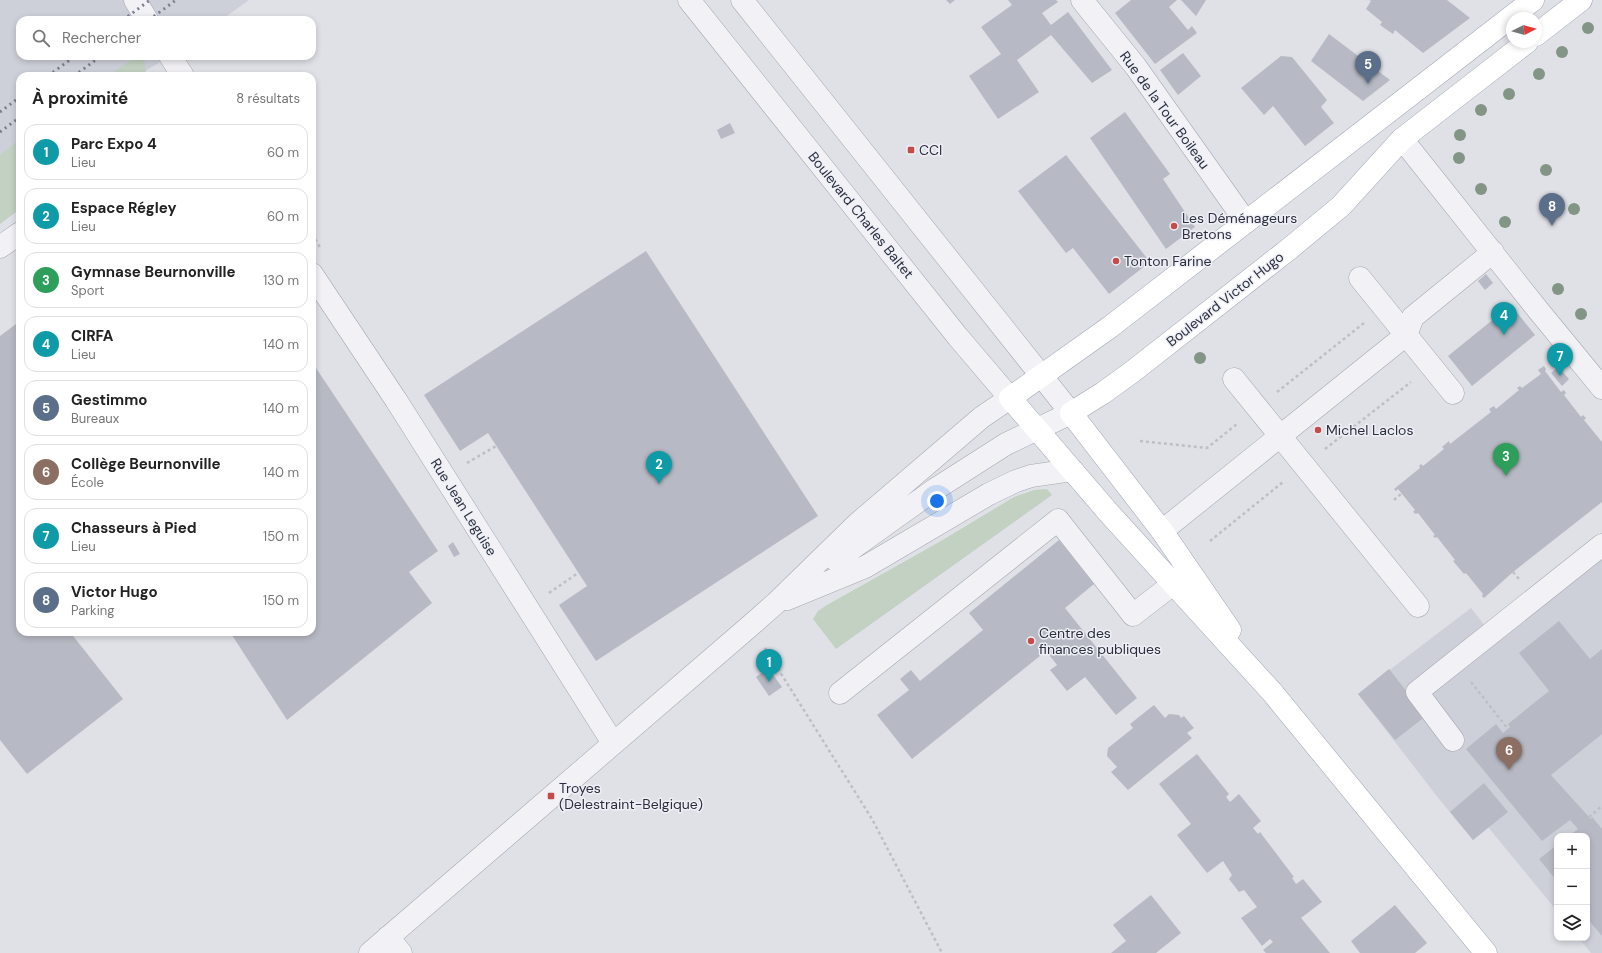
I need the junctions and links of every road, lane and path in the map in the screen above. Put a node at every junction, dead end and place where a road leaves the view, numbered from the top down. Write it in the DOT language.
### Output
graph roads {
  1 [pos="135,0"];
  2 [pos="689,0"];
  3 [pos="742,0"];
  4 [pos="1082,0"];
  5 [pos="1533,0"];
  6 [pos="1581,0"];
  7 [pos="145,16"];
  8 [pos="1542,30"];
  9 [pos="1519,48"];
  10 [pos="173,60"];
  11 [pos="180,72"];
  12 [pos="1402,139"];
  13 [pos="1246,222"];
  14 [pos="16,236"];
  15 [pos="316,240"];
  16 [pos="0,247"];
  17 [pos="323,251"];
  18 [pos="1493,252"];
  19 [pos="1360,278"];
  20 [pos="316,280"];
  21 [pos="1383,307"];
  22 [pos="1406,336"];
  23 [pos="1431,366"];
  24 [pos="1041,376"];
  25 [pos="1234,379"];
  26 [pos="1602,388"];
  27 [pos="1453,393"];
  28 [pos="1010,398"];
  29 [pos="1258,408"];
  30 [pos="1071,413"];
  31 [pos="1037,428"];
  32 [pos="1280,436"];
  33 [pos="1140,441"];
  34 [pos="496,446"];
  35 [pos="1304,465"];
  36 [pos="463,466"];
  37 [pos="1072,470"];
  38 [pos="1402,494"];
  39 [pos="1394,500"];
  40 [pos="1162,531"];
  41 [pos="1210,541"];
  42 [pos="1602,545"];
  43 [pos="578,573"];
  44 [pos="1172,584"];
  45 [pos="547,595"];
  46 [pos="776,603"];
  47 [pos="1418,606"];
  48 [pos="750,626"];
  49 [pos="1455,662"];
  50 [pos="1272,692"];
  51 [pos="840,693"];
  52 [pos="1508,728"];
  53 [pos="1453,740"];
  54 [pos="613,742"];
  55 [pos="1602,806"];
  56 [pos="1588,817"];
  57 [pos="394,945"];
  58 [pos="370,953"];
  59 [pos="942,953"];
  60 [pos="1486,953"];
  1 -- 7 [label="street"];
  2 -- 28 [label="street, Boulevard Charles Baltet"];
  3 -- 24 [label="street"];
  4 -- 13 [label="street, Rue de la Tour Boileau"];
  5 -- 13 [label="main road"];
  6 -- 8 [label="main road"];
  9 -- 12 [label="main road, Boulevard Victor Hugo"];
  10 -- 11 [label="street"];
  12 -- 18 [label="street"];
  12 -- 30 [label="main road, Boulevard Victor Hugo"];
  13 -- 24 [label="main road"];
  14 -- 16 [label="street"];
  15 -- 17 [label="path"];
  18 -- 22 [label="street"];
  18 -- 26 [label="street"];
  19 -- 21 [label="street"];
  20 -- 54 [label="street, Rue Jean Leguise"];
  21 -- 22 [label="street"];
  21 -- 29 [label="path"];
  22 -- 23 [label="street"];
  22 -- 32 [label="street"];
  23 -- 27 [label="street"];
  23 -- 35 [label="path"];
  24 -- 28 [label="main road"];
  24 -- 30 [label="street"];
  25 -- 29 [label="street"];
  28 -- 31 [label="main road, Boulevard Charles Baltet"];
  28 -- 46 [label="street"];
  29 -- 32 [label="street"];
  29 -- 33 [label="path"];
  30 -- 31 [label="street, Boulevard Victor Hugo"];
  30 -- 40 [label="main road"];
  31 -- 37 [label="main road, Boulevard Charles Baltet"];
  31 -- 46 [label="street, Boulevard Victor Hugo"];
  32 -- 35 [label="street"];
  32 -- 40 [label="street"];
  34 -- 36 [label="path"];
  35 -- 41 [label="path"];
  35 -- 47 [label="street"];
  37 -- 44 [label="main road, Boulevard Charles Baltet"];
  37 -- 46 [label="street"];
  38 -- 39 [label="path"];
  40 -- 50 [label="main road"];
  42 -- 49 [label="street"];
  43 -- 45 [label="path"];
  44 -- 50 [label="main road, Boulevard Charles Baltet"];
  44 -- 51 [label="street"];
  46 -- 48 [label="street"];
  48 -- 54 [label="street"];
  48 -- 59 [label="path"];
  49 -- 52 [label="path"];
  49 -- 53 [label="street"];
  50 -- 60 [label="main road"];
  54 -- 57 [label="street"];
  55 -- 56 [label="path"];
  57 -- 58 [label="street"];
}
